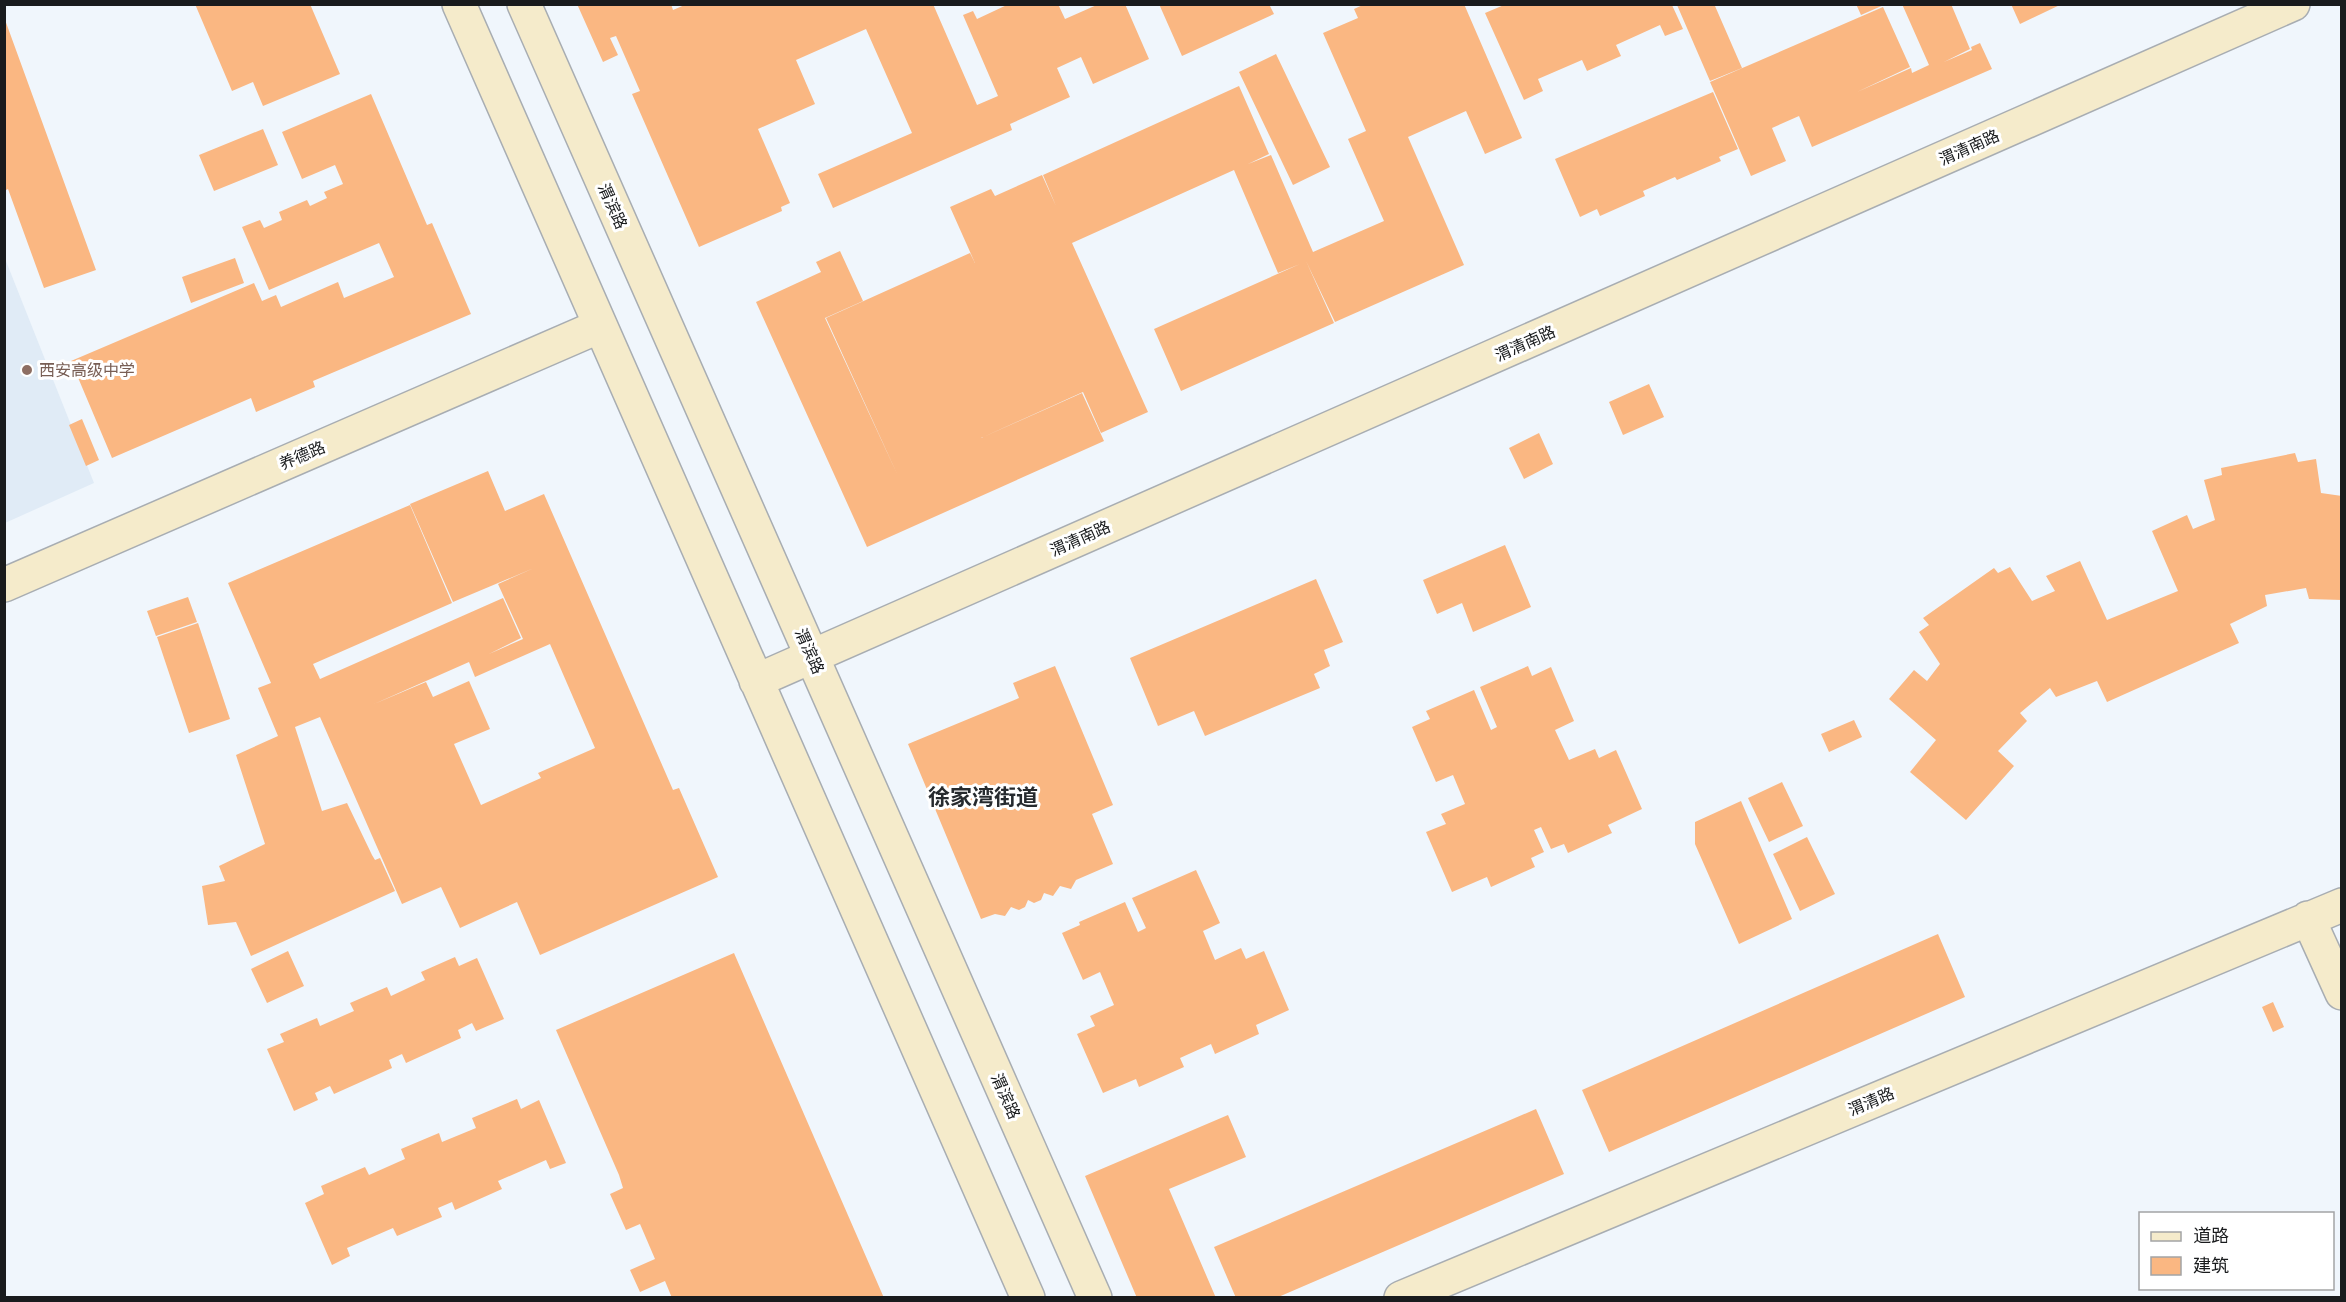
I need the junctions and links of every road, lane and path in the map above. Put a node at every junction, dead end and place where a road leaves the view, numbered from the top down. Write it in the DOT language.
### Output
graph roads {
  1 [pos="459,4"];
  2 [pos="524,4"];
  3 [pos="2293,4"];
  4 [pos="600,326"];
  5 [pos="4,585"];
  6 [pos="812,656"];
  7 [pos="756,681"];
  8 [pos="2342,904"];
  9 [pos="2308,918"];
  10 [pos="2342,993"];
  11 [pos="1028,1298"];
  12 [pos="1095,1298"];
  13 [pos="1401,1298"];
  1 -- 4 [label="street"];
  2 -- 6 [label="street, 渭滨路"];
  3 -- 6 [label="street, 渭清南路"];
  4 -- 5 [label="street, 养德路"];
  4 -- 7 [label="street"];
  6 -- 7 [label="street, 渭清南路"];
  6 -- 12 [label="street, 渭滨路"];
  7 -- 11 [label="street"];
  8 -- 9 [label="street, 渭清路"];
  9 -- 10 [label="street"];
  9 -- 13 [label="street, 渭清路"];
}
